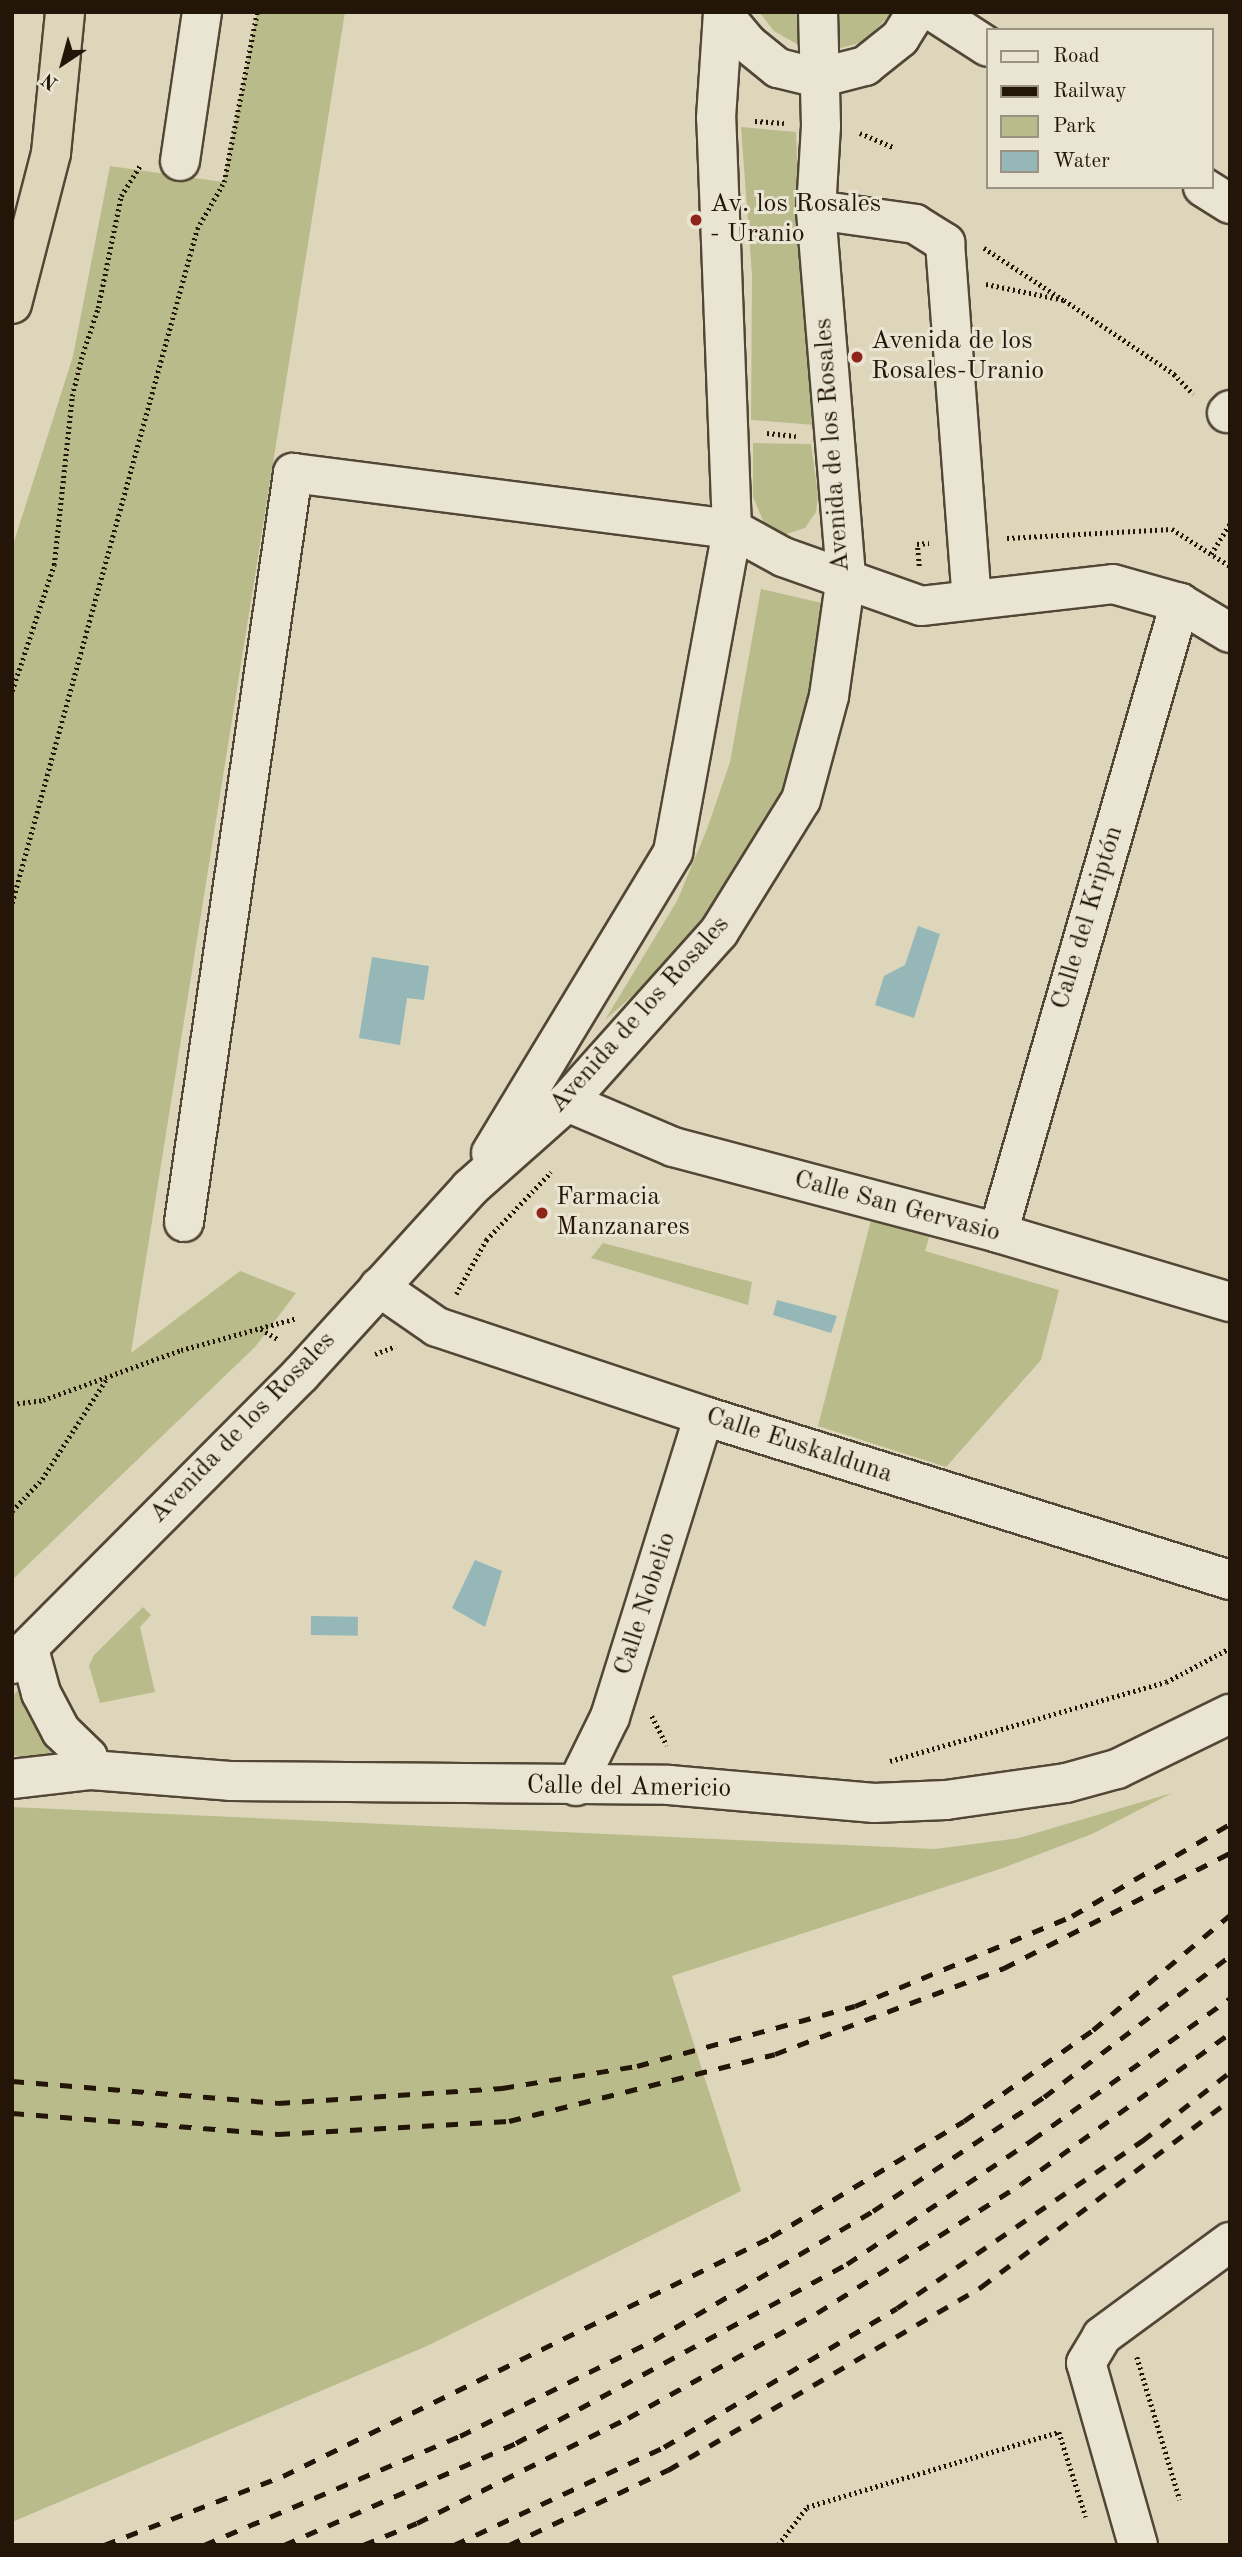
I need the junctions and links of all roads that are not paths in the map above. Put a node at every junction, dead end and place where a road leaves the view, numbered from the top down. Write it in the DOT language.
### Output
graph roads {
  1 [pos="65,12"];
  2 [pos="202,12"];
  3 [pos="818,12"];
  4 [pos="916,12"];
  5 [pos="934,12"];
  6 [pos="723,13"];
  7 [pos="986,46"];
  8 [pos="818,78"];
  9 [pos="180,161"];
  10 [pos="1206,189"];
  11 [pos="1230,204"];
  12 [pos="816,211"];
  13 [pos="12,304"];
  14 [pos="732,529"];
  15 [pos="846,576"];
  16 [pos="972,598"];
  17 [pos="1181,603"];
  18 [pos="1230,633"];
  19 [pos="567,1102"];
  20 [pos="470,1188"];
  21 [pos="184,1222"];
  22 [pos="998,1233"];
  23 [pos="379,1287"];
  24 [pos="1230,1303"];
  25 [pos="704,1416"];
  26 [pos="1230,1580"];
  27 [pos="17,1660"];
  28 [pos="1230,1714"];
  29 [pos="92,1770"];
  30 [pos="15,1776"];
  31 [pos="576,1786"];
  32 [pos="1230,2242"];
  33 [pos="1138,2545"];
  1 -- 13 [label="highway"];
  2 -- 9 [label="street"];
  3 -- 8 [label="street, Avenida de los Rosales"];
  4 -- 8 [label="street, Avenida de los Rosales"];
  5 -- 7 [label="street"];
  6 -- 8 [label="street, Avenida de los Rosales"];
  6 -- 14 [label="street, Avenida de los Rosales"];
  8 -- 12 [label="street, Avenida de los Rosales"];
  10 -- 11 [label="street"];
  12 -- 15 [label="street, Avenida de los Rosales"];
  12 -- 16 [label="street"];
  14 -- 15 [label="street"];
  14 -- 20 [label="street, Avenida de los Rosales"];
  14 -- 21 [label="street"];
  15 -- 16 [label="street"];
  15 -- 19 [label="street, Avenida de los Rosales"];
  16 -- 17 [label="street"];
  17 -- 18 [label="street"];
  17 -- 22 [label="street, Calle del Kriptón"];
  19 -- 20 [label="street, Avenida de los Rosales"];
  19 -- 22 [label="street, Calle San Gervasio"];
  20 -- 23 [label="street, Avenida de los Rosales"];
  22 -- 24 [label="street, Calle San Gervasio"];
  23 -- 25 [label="street, Calle Euskalduna"];
  23 -- 27 [label="street, Avenida de los Rosales"];
  25 -- 26 [label="street, Calle Euskalduna"];
  25 -- 31 [label="street, Calle Nobelio"];
  27 -- 29 [label="street"];
  28 -- 31 [label="street, Calle del Americio"];
  29 -- 30 [label="street, Calle del Americio"];
  29 -- 31 [label="street, Calle del Americio"];
  32 -- 33 [label="street"];
}
